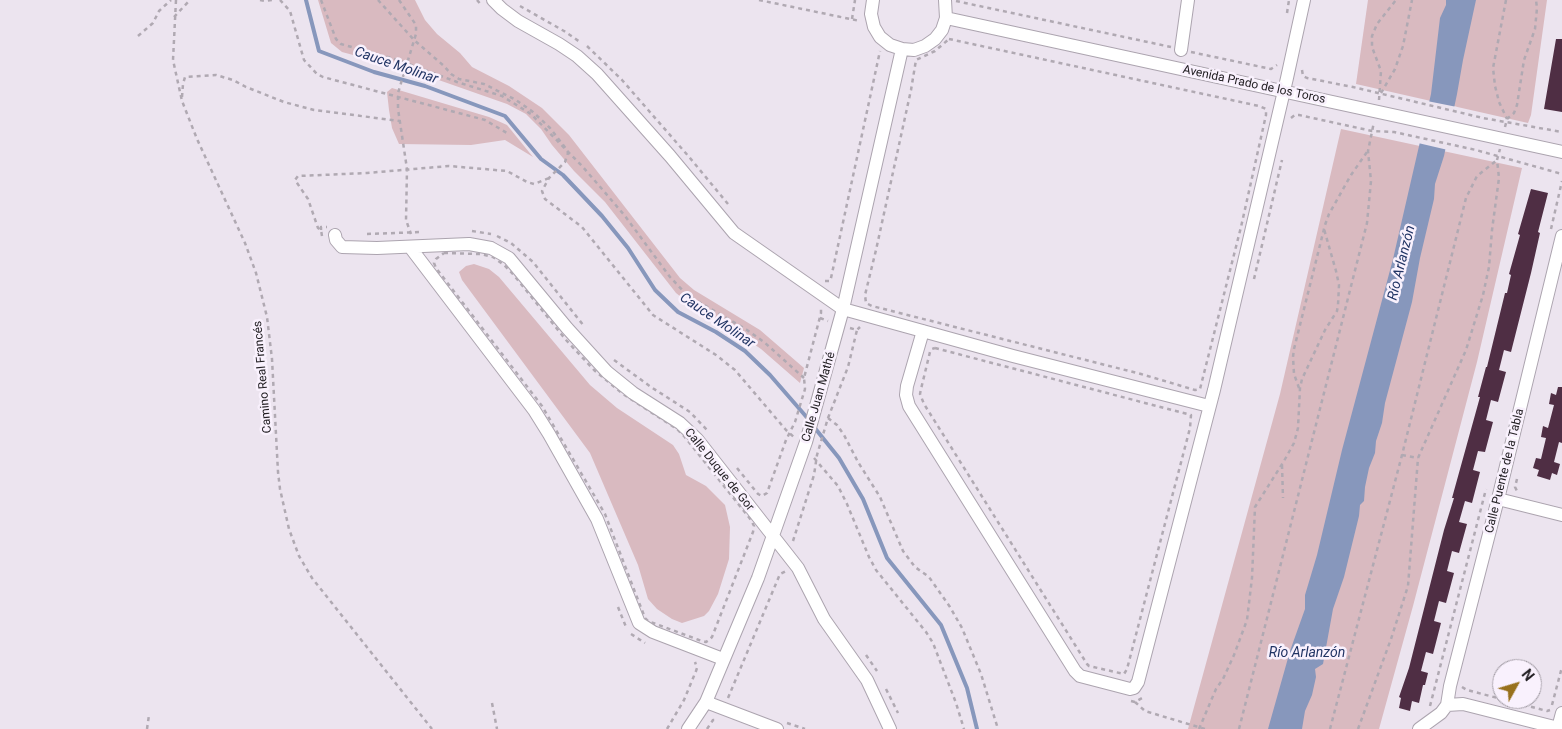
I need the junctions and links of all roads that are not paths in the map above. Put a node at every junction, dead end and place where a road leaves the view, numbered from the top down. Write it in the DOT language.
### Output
graph roads {
  1 [pos="945,0"];
  2 [pos="1188,0"];
  3 [pos="1304,0"];
  4 [pos="869,1"];
  5 [pos="488,3"];
  6 [pos="946,18"];
  7 [pos="902,49"];
  8 [pos="1181,50"];
  9 [pos="1284,92"];
  10 [pos="1562,152"];
  11 [pos="336,235"];
  12 [pos="1556,237"];
  13 [pos="410,247"];
  14 [pos="843,310"];
  15 [pos="923,331"];
  16 [pos="1210,406"];
  17 [pos="1498,499"];
  18 [pos="1562,515"];
  19 [pos="773,537"];
  20 [pos="723,659"];
  21 [pos="706,702"];
  22 [pos="1447,705"];
  23 [pos="1562,713"];
  24 [pos="778,724"];
  25 [pos="688,729"];
  26 [pos="890,729"];
  27 [pos="1419,729"];
  28 [pos="1560,729"];
  1 -- 6 [label="street"];
  2 -- 8 [label="street"];
  3 -- 9 [label="street"];
  4 -- 7 [label="street"];
  5 -- 14 [label="street"];
  6 -- 7 [label="street"];
  6 -- 9 [label="street, Avenida Prado de los Toros"];
  7 -- 14 [label="street, Calle Juan Mathé"];
  9 -- 10 [label="street, Avenida Prado de los Toros"];
  9 -- 16 [label="street"];
  11 -- 13 [label="street, Calle Duque de Gor"];
  12 -- 17 [label="street, Calle Puente de la Tabla"];
  13 -- 19 [label="street, Calle Duque de Gor"];
  13 -- 20 [label="street"];
  14 -- 15 [label="street"];
  14 -- 19 [label="street, Calle Juan Mathé"];
  15 -- 16 [label="street"];
  15 -- 16 [label="street"];
  17 -- 18 [label="street"];
  17 -- 22 [label="street, Calle Puente de la Tabla"];
  19 -- 20 [label="street, Calle Juan Mathé"];
  19 -- 26 [label="street, Calle Duque de Gor"];
  20 -- 21 [label="street, Calle Juan Mathé"];
  21 -- 24 [label="street"];
  21 -- 25 [label="street, Calle Juan Mathé"];
  22 -- 27 [label="street"];
  22 -- 28 [label="street"];
  23 -- 28 [label="street"];
}
